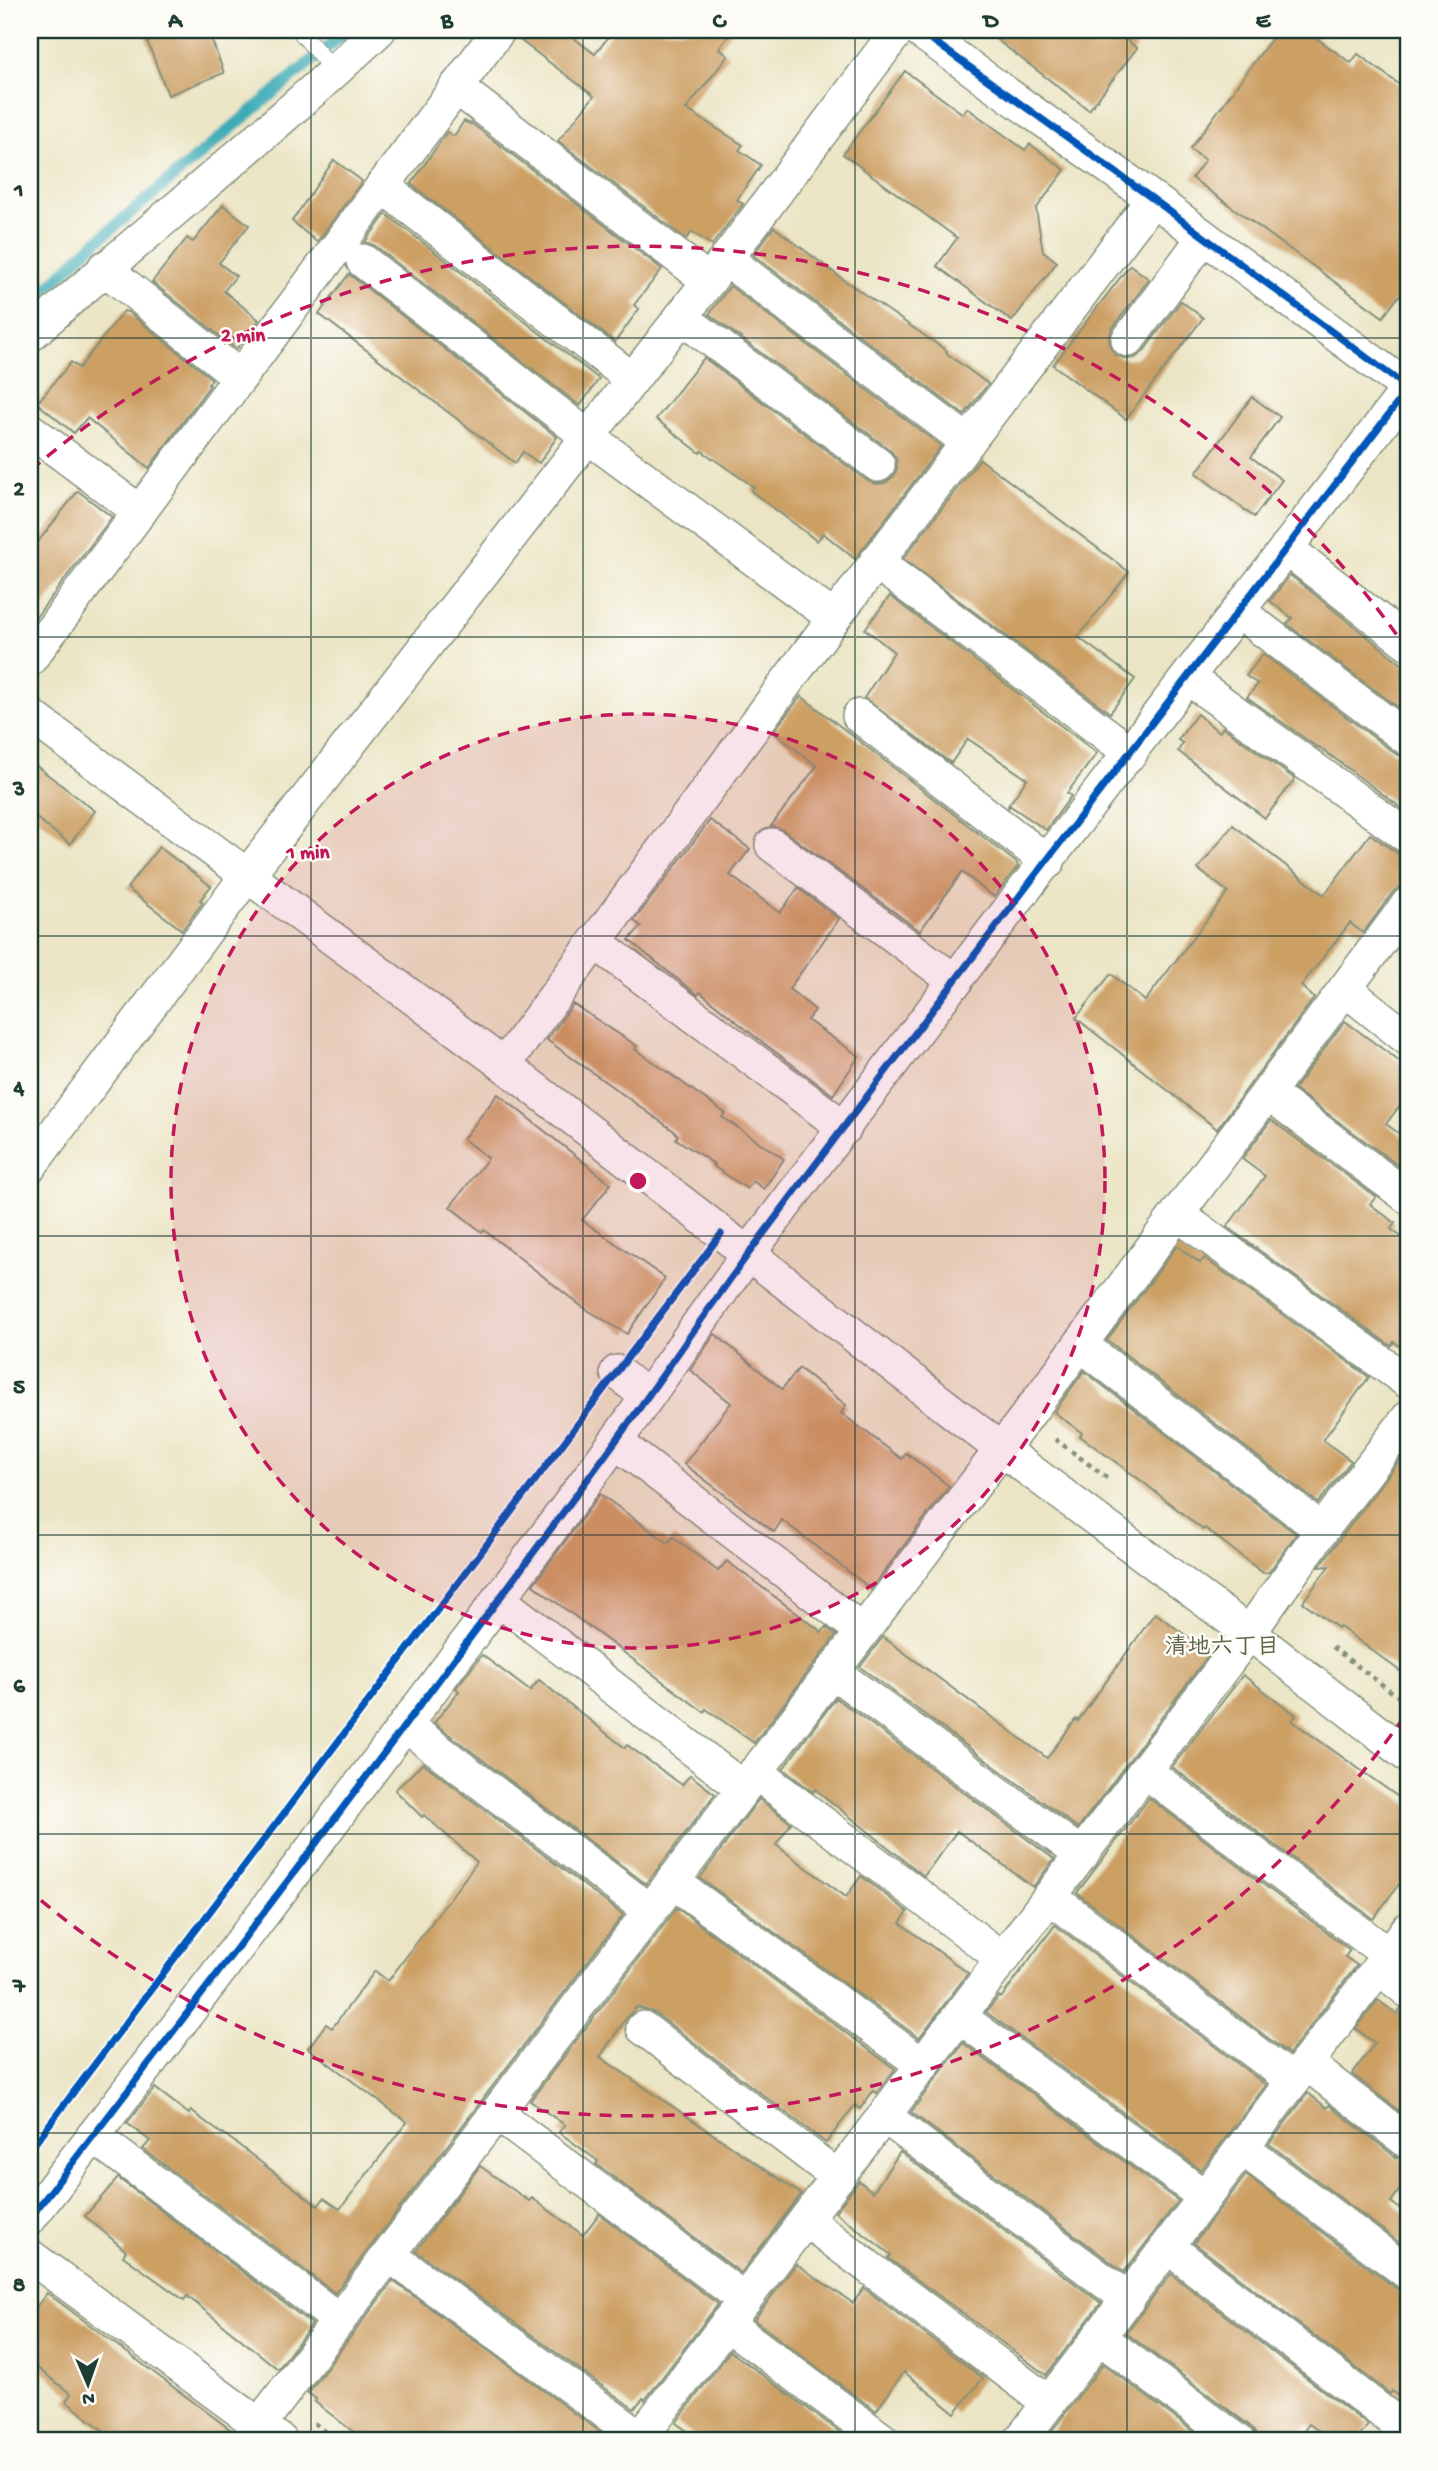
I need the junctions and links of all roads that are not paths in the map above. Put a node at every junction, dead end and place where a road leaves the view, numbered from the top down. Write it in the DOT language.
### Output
graph roads {
  1 [pos="299,30"];
  2 [pos="379,30"];
  3 [pos="499,30"];
  4 [pos="898,30"];
  5 [pos="918,30"];
  6 [pos="334,72"];
  7 [pos="456,87"];
  8 [pos="382,186"];
  9 [pos="1153,199"];
  10 [pos="1204,237"];
  11 [pos="363,261"];
  12 [pos="104,268"];
  13 [pos="717,270"];
  14 [pos="681,317"];
  15 [pos="30,335"];
  16 [pos="1128,340"];
  17 [pos="240,377"];
  18 [pos="632,379"];
  19 [pos="30,430"];
  20 [pos="587,436"];
  21 [pos="968,442"];
  22 [pos="878,465"];
  23 [pos="140,512"];
  24 [pos="1286,548"];
  25 [pos="876,562"];
  26 [pos="1238,611"];
  27 [pos="834,618"];
  28 [pos="1408,643"];
  29 [pos="30,659"];
  30 [pos="1188,678"];
  31 [pos="30,715"];
  32 [pos="859,716"];
  33 [pos="1408,739"];
  34 [pos="1131,753"];
  35 [pos="1408,836"];
  36 [pos="772,845"];
  37 [pos="1048,862"];
  38 [pos="246,877"];
  39 [pos="1408,904"];
  40 [pos="595,942"];
  41 [pos="956,982"];
  42 [pos="1345,989"];
  43 [pos="1408,1039"];
  44 [pos="504,1065"];
  45 [pos="1268,1093"];
  46 [pos="845,1128"];
  47 [pos="30,1166"];
  48 [pos="1408,1198"];
  49 [pos="1177,1214"];
  50 [pos="748,1255"];
  51 [pos="1080,1344"];
  52 [pos="617,1372"];
  53 [pos="1408,1382"];
  54 [pos="647,1397"];
  55 [pos="1408,1418"];
  56 [pos="616,1442"];
  57 [pos="1001,1449"];
  58 [pos="1322,1530"];
  59 [pos="498,1599"];
  60 [pos="862,1632"];
  61 [pos="1249,1633"];
  62 [pos="832,1671"];
  63 [pos="405,1725"];
  64 [pos="1408,1756"];
  65 [pos="1145,1771"];
  66 [pos="749,1780"];
  67 [pos="1082,1855"];
  68 [pos="672,1881"];
  69 [pos="1050,1897"];
  70 [pos="650,1911"];
  71 [pos="1408,1929"];
  72 [pos="1003,1959"];
  73 [pos="1384,1962"];
  74 [pos="1408,1991"];
  75 [pos="960,2017"];
  76 [pos="643,2028"];
  77 [pos="923,2065"];
  78 [pos="1299,2072"];
  79 [pos="496,2113"];
  80 [pos="884,2116"];
  81 [pos="93,2136"];
  82 [pos="1408,2142"];
  83 [pos="1242,2148"];
  84 [pos="838,2177"];
  85 [pos="1205,2197"];
  86 [pos="30,2218"];
  87 [pos="806,2220"];
  88 [pos="1168,2247"];
  89 [pos="389,2255"];
  90 [pos="30,2256"];
  91 [pos="1408,2273"];
  92 [pos="1128,2299"];
  93 [pos="736,2312"];
  94 [pos="339,2320"];
  95 [pos="1099,2337"];
  96 [pos="1049,2403"];
  97 [pos="1408,2432"];
  98 [pos="262,2436"];
  99 [pos="651,2436"];
  100 [pos="884,2441"];
  101 [pos="1020,2441"];
  102 [pos="1238,2441"];
  1 -- 6 [label="lane"];
  2 -- 6 [label="street"];
  3 -- 7 [label="street"];
  4 -- 13 [label="street"];
  5 -- 9 [label="street"];
  6 -- 12 [label="street"];
  7 -- 8 [label="street"];
  7 -- 13 [label="street"];
  8 -- 17 [label="street"];
  8 -- 18 [label="street"];
  9 -- 10 [label="street"];
  9 -- 21 [label="street"];
  10 -- 16 [label="street"];
  10 -- 24 [label="street"];
  11 -- 20 [label="street"];
  12 -- 15 [label="street"];
  12 -- 17 [label="street"];
  13 -- 14 [label="street"];
  13 -- 21 [label="street"];
  14 -- 18 [label="street"];
  14 -- 22 [label="street"];
  17 -- 23 [label="street"];
  18 -- 20 [label="street"];
  19 -- 23 [label="street"];
  20 -- 27 [label="street"];
  20 -- 38 [label="street"];
  21 -- 25 [label="street"];
  23 -- 29 [label="street"];
  24 -- 26 [label="street"];
  24 -- 28 [label="street"];
  25 -- 27 [label="street"];
  25 -- 34 [label="street"];
  26 -- 30 [label="street"];
  26 -- 33 [label="street"];
  27 -- 40 [label="street"];
  30 -- 34 [label="street"];
  30 -- 35 [label="street"];
  31 -- 38 [label="street"];
  32 -- 37 [label="street"];
  34 -- 37 [label="street"];
  36 -- 41 [label="street"];
  37 -- 41 [label="street"];
  38 -- 44 [label="street"];
  38 -- 47 [label="street"];
  39 -- 42 [label="street"];
  40 -- 44 [label="street"];
  40 -- 46 [label="street"];
  41 -- 46 [label="street"];
  42 -- 43 [label="street"];
  42 -- 45 [label="street"];
  44 -- 50 [label="street"];
  45 -- 48 [label="street"];
  45 -- 49 [label="street"];
  46 -- 50 [label="street"];
  49 -- 51 [label="street"];
  49 -- 53 [label="street"];
  50 -- 54 [label="street"];
  50 -- 57 [label="street"];
  51 -- 57 [label="street"];
  51 -- 58 [label="street"];
  52 -- 54 [label="street"];
  54 -- 56 [label="street"];
  55 -- 58 [label="street"];
  56 -- 59 [label="street"];
  56 -- 60 [label="street"];
  57 -- 60 [label="street"];
  57 -- 61 [label="street"];
  58 -- 61 [label="street"];
  59 -- 63 [label="street"];
  59 -- 66 [label="street"];
  60 -- 62 [label="street"];
  61 -- 64 [label="street"];
  61 -- 65 [label="street"];
  62 -- 66 [label="street"];
  62 -- 67 [label="street"];
  63 -- 70 [label="street"];
  63 -- 81 [label="street"];
  65 -- 67 [label="street"];
  65 -- 73 [label="street"];
  66 -- 68 [label="street"];
  66 -- 72 [label="street"];
  67 -- 69 [label="street"];
  68 -- 70 [label="street"];
  68 -- 77 [label="street"];
  69 -- 72 [label="street"];
  69 -- 78 [label="street"];
  70 -- 79 [label="street"];
  71 -- 73 [label="street"];
  72 -- 75 [label="street"];
  73 -- 74 [label="street"];
  73 -- 78 [label="street"];
  75 -- 77 [label="street"];
  75 -- 85 [label="street"];
  76 -- 84 [label="street"];
  77 -- 80 [label="street"];
  78 -- 82 [label="street"];
  78 -- 83 [label="street"];
  79 -- 89 [label="street"];
  79 -- 93 [label="street"];
  80 -- 84 [label="street"];
  80 -- 92 [label="street"];
  81 -- 86 [label="street"];
  81 -- 94 [label="street"];
  83 -- 85 [label="street"];
  83 -- 91 [label="street"];
  84 -- 87 [label="street"];
  85 -- 88 [label="street"];
  87 -- 93 [label="street"];
  87 -- 96 [label="street"];
  88 -- 92 [label="street"];
  88 -- 97 [label="street"];
  89 -- 94 [label="street"];
  89 -- 99 [label="street"];
  90 -- 98 [label="street"];
  92 -- 95 [label="street"];
  93 -- 99 [label="street"];
  93 -- 100 [label="street"];
  94 -- 98 [label="street"];
  95 -- 96 [label="street"];
  95 -- 102 [label="street"];
  96 -- 101 [label="street"];
}
